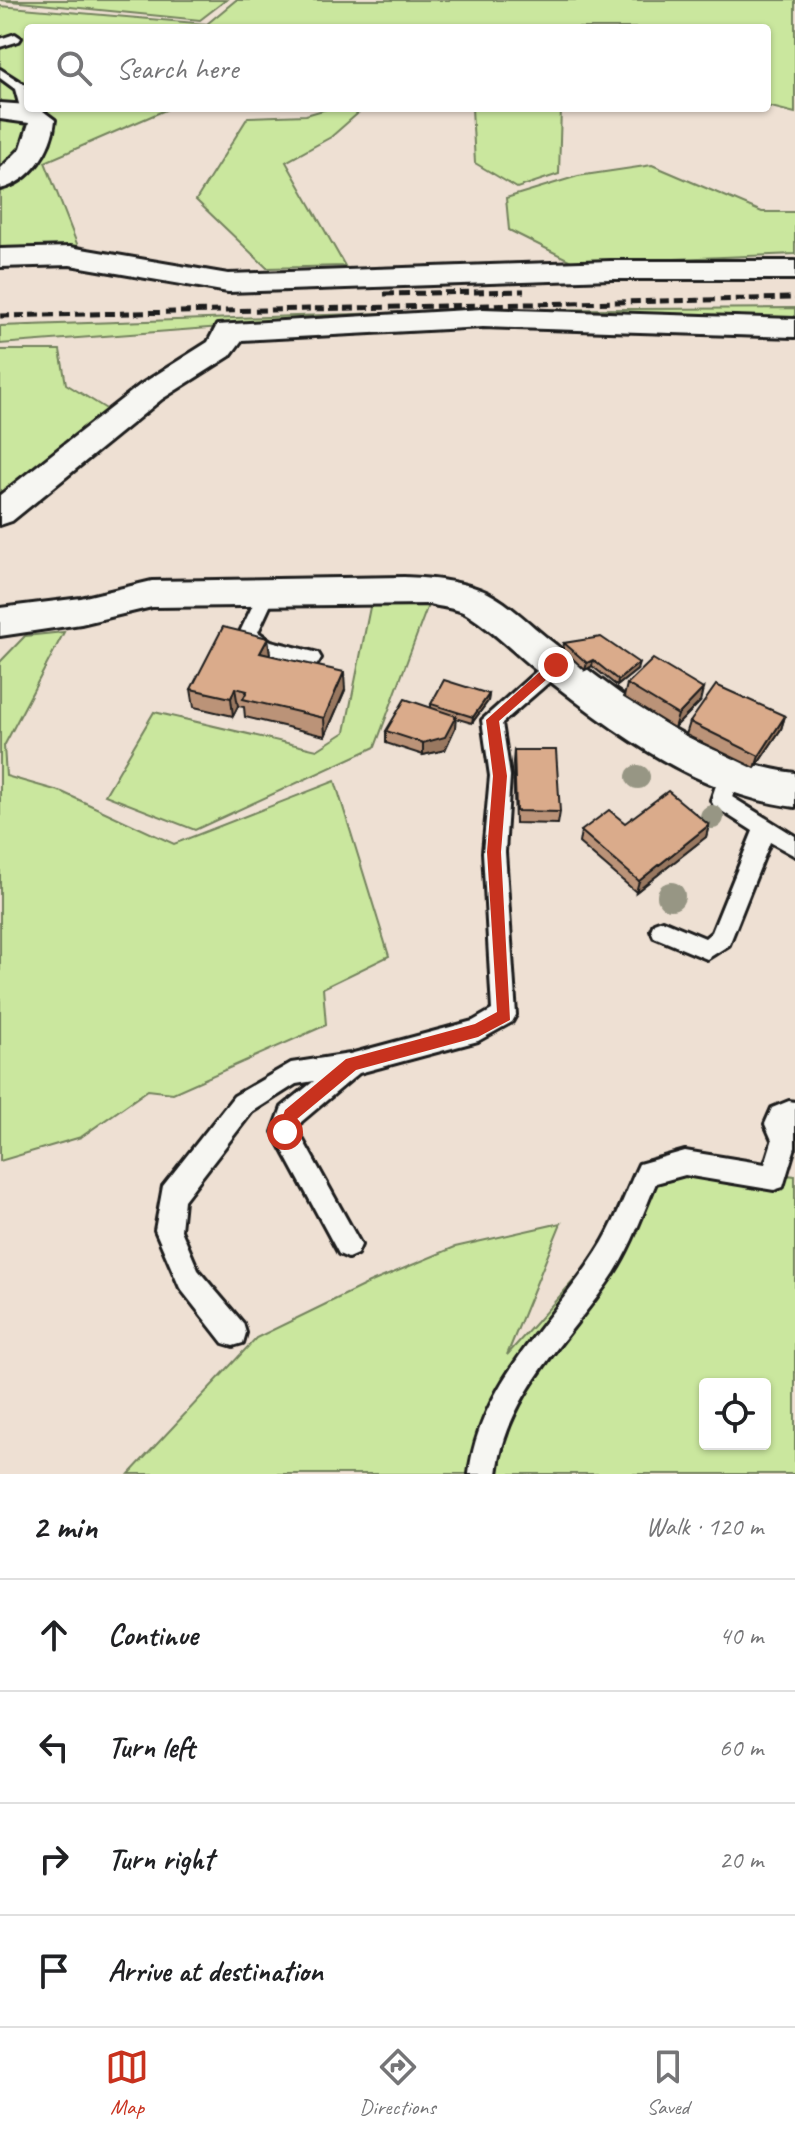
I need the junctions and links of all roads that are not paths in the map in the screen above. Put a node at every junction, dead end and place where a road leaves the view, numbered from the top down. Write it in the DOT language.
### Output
graph roads {
  1 [pos="15,38"];
  2 [pos="0,43"];
  3 [pos="0,73"];
  4 [pos="24,92"];
  5 [pos="0,111"];
  6 [pos="24,112"];
  7 [pos="27,112"];
  8 [pos="0,181"];
  9 [pos="0,258"];
  10 [pos="795,270"];
  11 [pos="795,328"];
  12 [pos="0,513"];
  13 [pos="268,591"];
  14 [pos="14,621"];
  15 [pos="0,648"];
  16 [pos="556,665"];
  17 [pos="303,671"];
  18 [pos="729,774"];
  19 [pos="795,790"];
  20 [pos="765,828"];
  21 [pos="795,847"];
  22 [pos="662,930"];
  23 [pos="352,1064"];
  24 [pos="792,1125"];
  25 [pos="348,1245"];
  26 [pos="233,1333"];
  27 [pos="483,1474"];
  1 -- 2 [label="lane"];
  3 -- 4 [label="lane"];
  5 -- 6 [label="street"];
  7 -- 8 [label="street"];
  9 -- 10 [label="street"];
  11 -- 12 [label="street"];
  13 -- 14 [label="street"];
  13 -- 16 [label="street"];
  13 -- 17 [label="lane"];
  14 -- 15 [label="street"];
  16 -- 18 [label="street"];
  16 -- 23 [label="lane"];
  18 -- 19 [label="street"];
  18 -- 20 [label="lane"];
  20 -- 21 [label="lane"];
  20 -- 22 [label="lane"];
  23 -- 25 [label="lane"];
  23 -- 26 [label="lane"];
  24 -- 27 [label="lane"];
}
